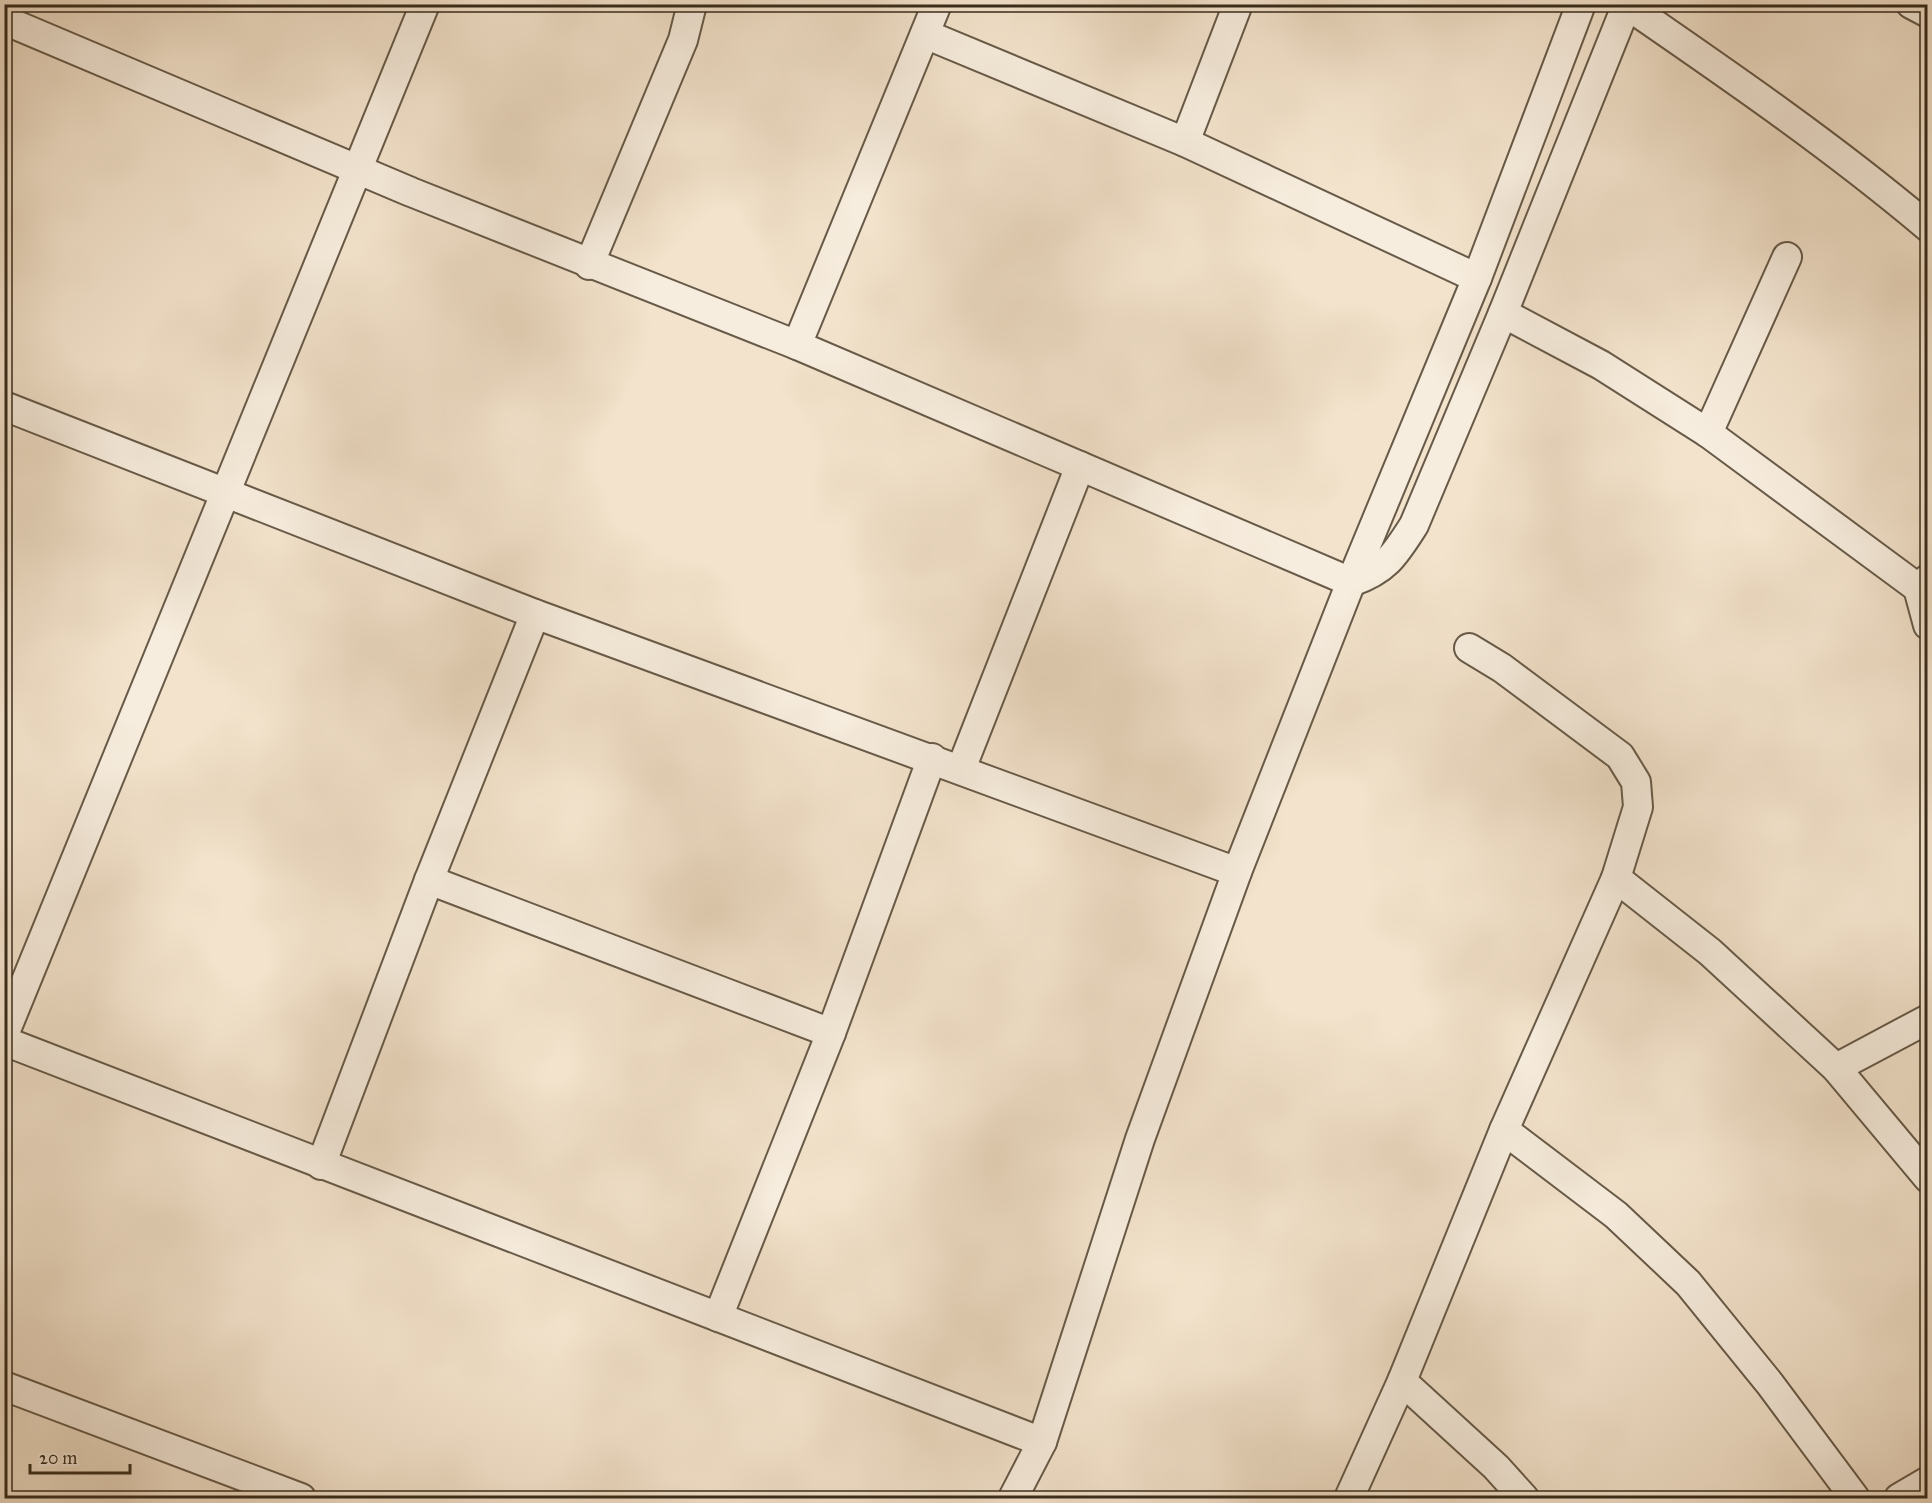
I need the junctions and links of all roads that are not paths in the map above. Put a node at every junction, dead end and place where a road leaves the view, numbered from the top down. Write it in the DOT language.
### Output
graph roads {
  1 [pos="424,4"];
  2 [pos="692,4"];
  3 [pos="937,4"];
  4 [pos="1238,4"];
  5 [pos="1581,4"];
  6 [pos="1911,4"];
  7 [pos="1627,5"];
  8 [pos="1928,13"];
  9 [pos="4,20"];
  10 [pos="925,33"];
  11 [pos="1185,142"];
  12 [pos="358,169"];
  13 [pos="1928,227"];
  14 [pos="1787,257"];
  15 [pos="589,265"];
  16 [pos="1477,278"];
  17 [pos="1503,313"];
  18 [pos="797,345"];
  19 [pos="4,406"];
  20 [pos="1708,433"];
  21 [pos="1080,466"];
  22 [pos="223,494"];
  23 [pos="1351,582"];
  24 [pos="1923,583"];
  25 [pos="535,614"];
  26 [pos="1928,625"];
  27 [pos="1469,648"];
  28 [pos="932,758"];
  29 [pos="961,769"];
  30 [pos="1237,872"];
  31 [pos="1616,878"];
  32 [pos="429,880"];
  33 [pos="1928,1019"];
  34 [pos="831,1033"];
  35 [pos="4,1035"];
  36 [pos="4,1041"];
  37 [pos="1836,1068"];
  38 [pos="1504,1130"];
  39 [pos="321,1165"];
  40 [pos="1928,1178"];
  41 [pos="718,1317"];
  42 [pos="1402,1381"];
  43 [pos="4,1386"];
  44 [pos="1042,1442"];
  45 [pos="1928,1481"];
  46 [pos="1016,1497"];
  47 [pos="301,1498"];
  48 [pos="1349,1498"];
  49 [pos="1524,1498"];
  50 [pos="1855,1498"];
  51 [pos="1899,1498"];
  1 -- 12 [label="street"];
  2 -- 15 [label="street"];
  3 -- 10 [label="street"];
  4 -- 11 [label="street"];
  5 -- 16 [label="street"];
  6 -- 8 [label="street"];
  7 -- 13 [label="street"];
  7 -- 17 [label="street"];
  9 -- 12 [label="street"];
  10 -- 11 [label="street"];
  10 -- 18 [label="street"];
  11 -- 16 [label="street"];
  12 -- 15 [label="street"];
  12 -- 22 [label="street"];
  14 -- 20 [label="street"];
  15 -- 18 [label="street"];
  16 -- 23 [label="street"];
  17 -- 20 [label="street"];
  17 -- 23 [label="street"];
  18 -- 21 [label="street"];
  19 -- 22 [label="street"];
  20 -- 24 [label="street"];
  21 -- 23 [label="street"];
  21 -- 29 [label="street"];
  22 -- 25 [label="street"];
  22 -- 35 [label="street"];
  23 -- 30 [label="street"];
  24 -- 26 [label="street"];
  25 -- 28 [label="street"];
  25 -- 32 [label="street"];
  27 -- 31 [label="street"];
  28 -- 29 [label="street"];
  28 -- 34 [label="street"];
  29 -- 30 [label="street"];
  30 -- 44 [label="street"];
  31 -- 37 [label="street"];
  31 -- 38 [label="street"];
  32 -- 34 [label="street"];
  32 -- 39 [label="street"];
  33 -- 37 [label="street"];
  34 -- 41 [label="street"];
  36 -- 39 [label="street"];
  37 -- 40 [label="street"];
  38 -- 42 [label="street"];
  38 -- 50 [label="street"];
  39 -- 41 [label="street"];
  41 -- 44 [label="street"];
  42 -- 48 [label="street"];
  42 -- 49 [label="street"];
  43 -- 47 [label="street"];
  44 -- 46 [label="street"];
  45 -- 51 [label="street"];
}
